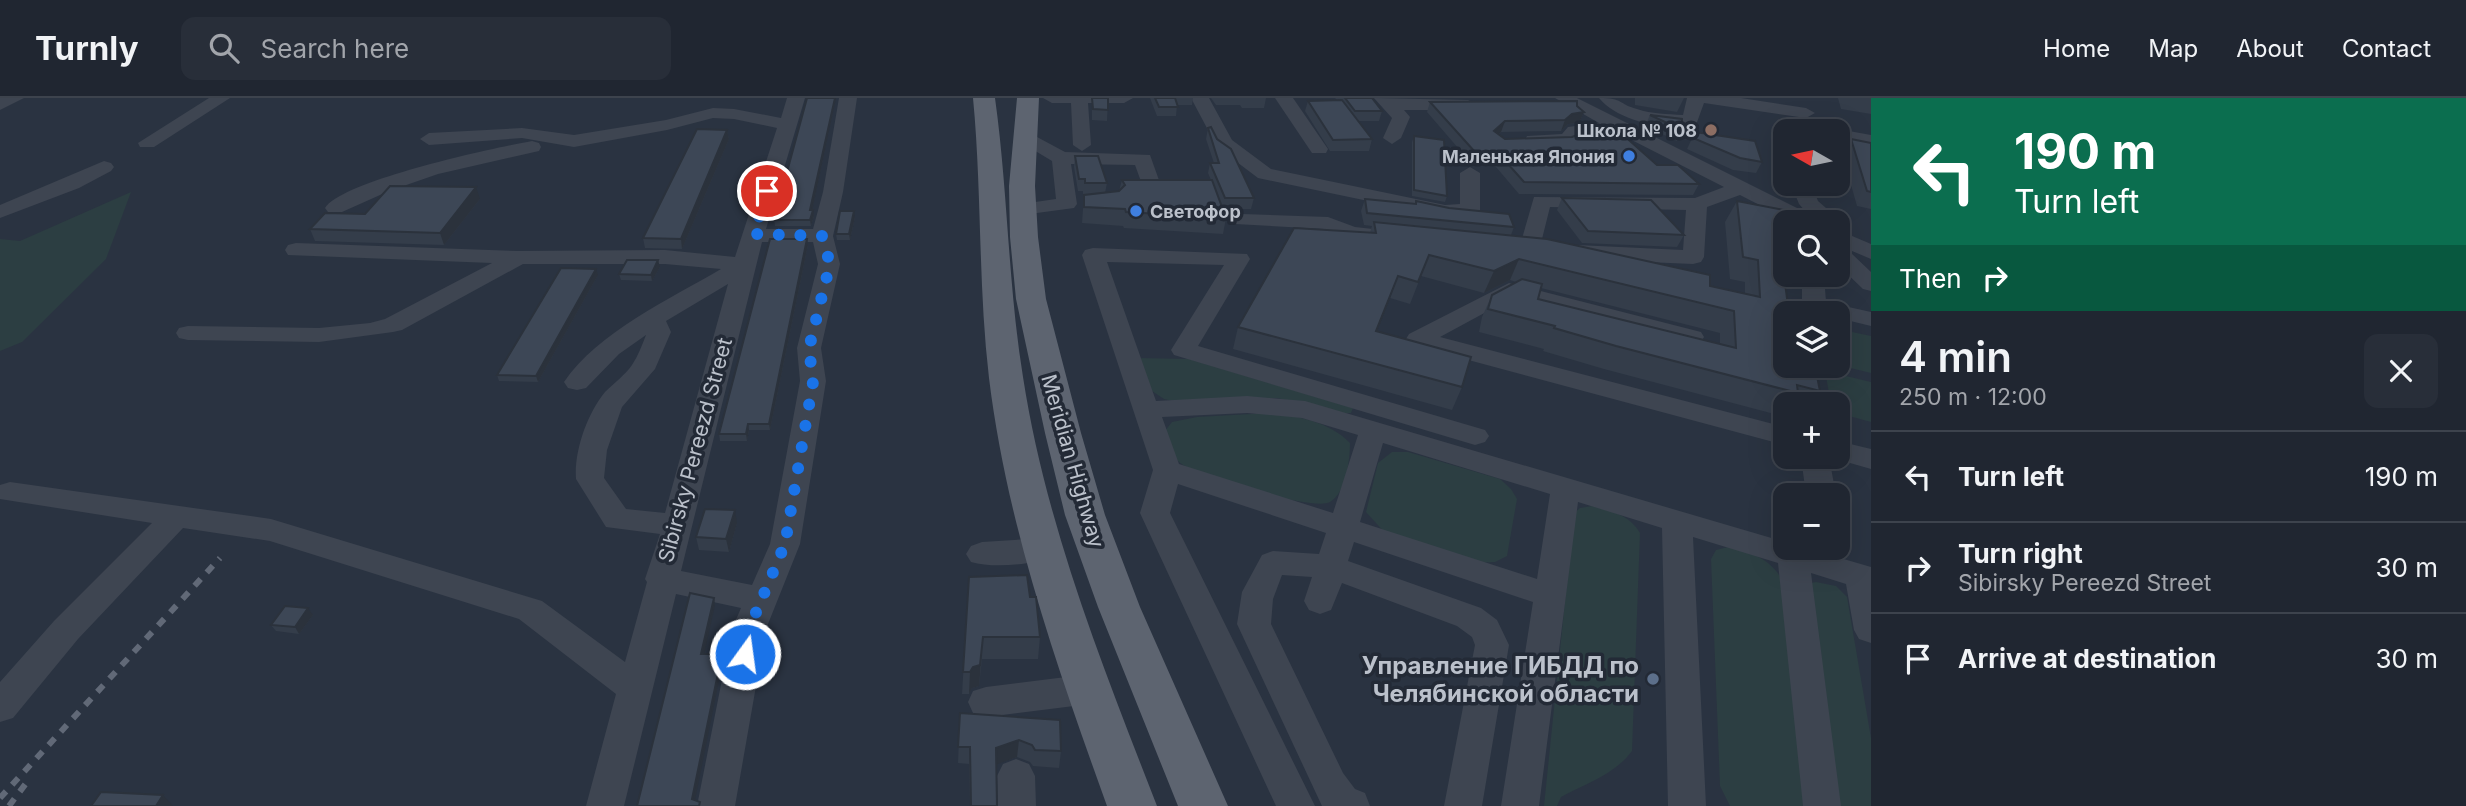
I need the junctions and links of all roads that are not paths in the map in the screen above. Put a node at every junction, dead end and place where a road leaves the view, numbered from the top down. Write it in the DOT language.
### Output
graph roads {
  1 [pos="15,98"];
  2 [pos="220,98"];
  3 [pos="796,98"];
  4 [pos="848,98"];
  5 [pos="984,98"];
  6 [pos="995,98"];
  7 [pos="1028,98"];
  8 [pos="1052,98"];
  9 [pos="1124,98"];
  10 [pos="1200,98"];
  11 [pos="1284,98"];
  12 [pos="1608,98"];
  13 [pos="1696,98"];
  14 [pos="1706,98"];
  15 [pos="1079,99"];
  16 [pos="1563,100"];
  17 [pos="1387,102"];
  18 [pos="1483,104"];
  19 [pos="0,105"];
  20 [pos="1795,119"];
  21 [pos="788,125"];
  22 [pos="1618,126"];
  23 [pos="1850,137"];
  24 [pos="1392,138"];
  25 [pos="429,139"];
  26 [pos="1007,139"];
  27 [pos="1514,141"];
  28 [pos="1871,141"];
  29 [pos="565,142"];
  30 [pos="147,143"];
  31 [pos="1082,145"];
  32 [pos="1319,149"];
  33 [pos="1061,158"];
  34 [pos="104,167"];
  35 [pos="1469,173"];
  36 [pos="1150,183"];
  37 [pos="1739,188"];
  38 [pos="1088,203"];
  39 [pos="1067,204"];
  40 [pos="1697,204"];
  41 [pos="335,208"];
  42 [pos="1023,209"];
  43 [pos="1801,210"];
  44 [pos="0,212"];
  45 [pos="1242,220"];
  46 [pos="754,234"];
  47 [pos="822,236"];
  48 [pos="1406,239"];
  49 [pos="1850,239"];
  50 [pos="1489,246"];
  51 [pos="296,250"];
  52 [pos="1530,250"];
  53 [pos="1871,250"];
  54 [pos="519,257"];
  55 [pos="1680,257"];
  56 [pos="1596,263"];
  57 [pos="1850,264"];
  58 [pos="744,265"];
  59 [pos="1871,284"];
  60 [pos="1813,287"];
  61 [pos="1871,318"];
  62 [pos="653,320"];
  63 [pos="188,333"];
  64 [pos="1692,337"];
  65 [pos="577,382"];
  66 [pos="1147,410"];
  67 [pos="1373,431"];
  68 [pos="1773,433"];
  69 [pos="1475,436"];
  70 [pos="1850,453"];
  71 [pos="1871,459"];
  72 [pos="1167,470"];
  73 [pos="1566,486"];
  74 [pos="10,492"];
  75 [pos="176,517"];
  76 [pos="1677,521"];
  77 [pos="676,525"];
  78 [pos="1343,528"];
  79 [pos="1045,549"];
  80 [pos="1773,550"];
  81 [pos="982,554"];
  82 [pos="1793,560"];
  83 [pos="1806,560"];
  84 [pos="1331,568"];
  85 [pos="1866,578"];
  86 [pos="661,579"];
  87 [pos="1549,595"];
  88 [pos="762,600"];
  89 [pos="1320,601"];
  90 [pos="1871,630"];
  91 [pos="635,689"];
  92 [pos="1090,689"];
  93 [pos="986,702"];
  94 [pos="0,707"];
  95 [pos="605,806"];
  96 [pos="716,806"];
  97 [pos="1132,806"];
  98 [pos="1203,806"];
  99 [pos="1296,806"];
  100 [pos="1351,806"];
  101 [pos="1463,806"];
  102 [pos="1520,806"];
  103 [pos="1687,806"];
  104 [pos="1822,806"];
  1 -- 19 [label="street"];
  2 -- 30 [label="street"];
  3 -- 21 [label="street, Sibirsky Pereezd Street"];
  4 -- 47 [label="street"];
  5 -- 26 [label="main road"];
  6 -- 26 [label="main road"];
  7 -- 26 [label="main road, Meridian Highway"];
  8 -- 15 [label="street"];
  9 -- 15 [label="street"];
  10 -- 35 [label="street"];
  11 -- 32 [label="street"];
  12 -- 13 [label="street"];
  14 -- 20 [label="street"];
  15 -- 31 [label="street"];
  16 -- 22 [label="street"];
  17 -- 18 [label="street"];
  17 -- 24 [label="street"];
  21 -- 29 [label="street"];
  21 -- 46 [label="street, Sibirsky Pereezd Street"];
  22 -- 27 [label="street"];
  22 -- 37 [label="street"];
  23 -- 28 [label="street"];
  25 -- 29 [label="street"];
  26 -- 33 [label="street"];
  26 -- 42 [label="main road, Meridian Highway"];
  26 -- 79 [label="main road, Meridian Highway"];
  29 -- 41 [label="street"];
  33 -- 36 [label="street"];
  33 -- 39 [label="street"];
  34 -- 44 [label="street"];
  37 -- 40 [label="street"];
  37 -- 43 [label="street"];
  38 -- 39 [label="street"];
  39 -- 42 [label="street"];
  40 -- 52 [label="street"];
  40 -- 55 [label="street"];
  42 -- 98 [label="main road, Meridian Highway"];
  45 -- 48 [label="street"];
  46 -- 47 [label="street"];
  46 -- 58 [label="street, Sibirsky Pereezd Street"];
  47 -- 88 [label="street"];
  49 -- 53 [label="street"];
  50 -- 52 [label="street"];
  51 -- 54 [label="street"];
  52 -- 55 [label="street"];
  54 -- 58 [label="street"];
  54 -- 63 [label="street"];
  55 -- 56 [label="street"];
  57 -- 59 [label="street"];
  58 -- 62 [label="street"];
  58 -- 77 [label="street, Sibirsky Pereezd Street"];
  60 -- 61 [label="street"];
  62 -- 65 [label="street"];
  62 -- 77 [label="street"];
  64 -- 68 [label="street"];
  66 -- 67 [label="street"];
  66 -- 69 [label="street"];
  66 -- 72 [label="street"];
  67 -- 73 [label="street"];
  67 -- 78 [label="street"];
  70 -- 71 [label="street"];
  72 -- 78 [label="street"];
  72 -- 99 [label="street"];
  73 -- 76 [label="street"];
  73 -- 87 [label="street"];
  74 -- 75 [label="street"];
  75 -- 91 [label="street"];
  75 -- 94 [label="street"];
  76 -- 80 [label="street"];
  76 -- 103 [label="street"];
  77 -- 86 [label="street, Sibirsky Pereezd Street"];
  78 -- 84 [label="street"];
  78 -- 87 [label="street"];
  79 -- 81 [label="street"];
  79 -- 92 [label="main road, Meridian Highway"];
  82 -- 104 [label="street"];
  83 -- 85 [label="street"];
  84 -- 89 [label="street"];
  84 -- 100 [label="street"];
  84 -- 101 [label="street"];
  85 -- 90 [label="street"];
  86 -- 88 [label="street"];
  86 -- 91 [label="street, Sibirsky Pereezd Street"];
  87 -- 102 [label="street"];
  88 -- 96 [label="street"];
  91 -- 95 [label="street, Sibirsky Pereezd Street"];
  92 -- 93 [label="street"];
  92 -- 97 [label="main road, Meridian Highway"];
}
